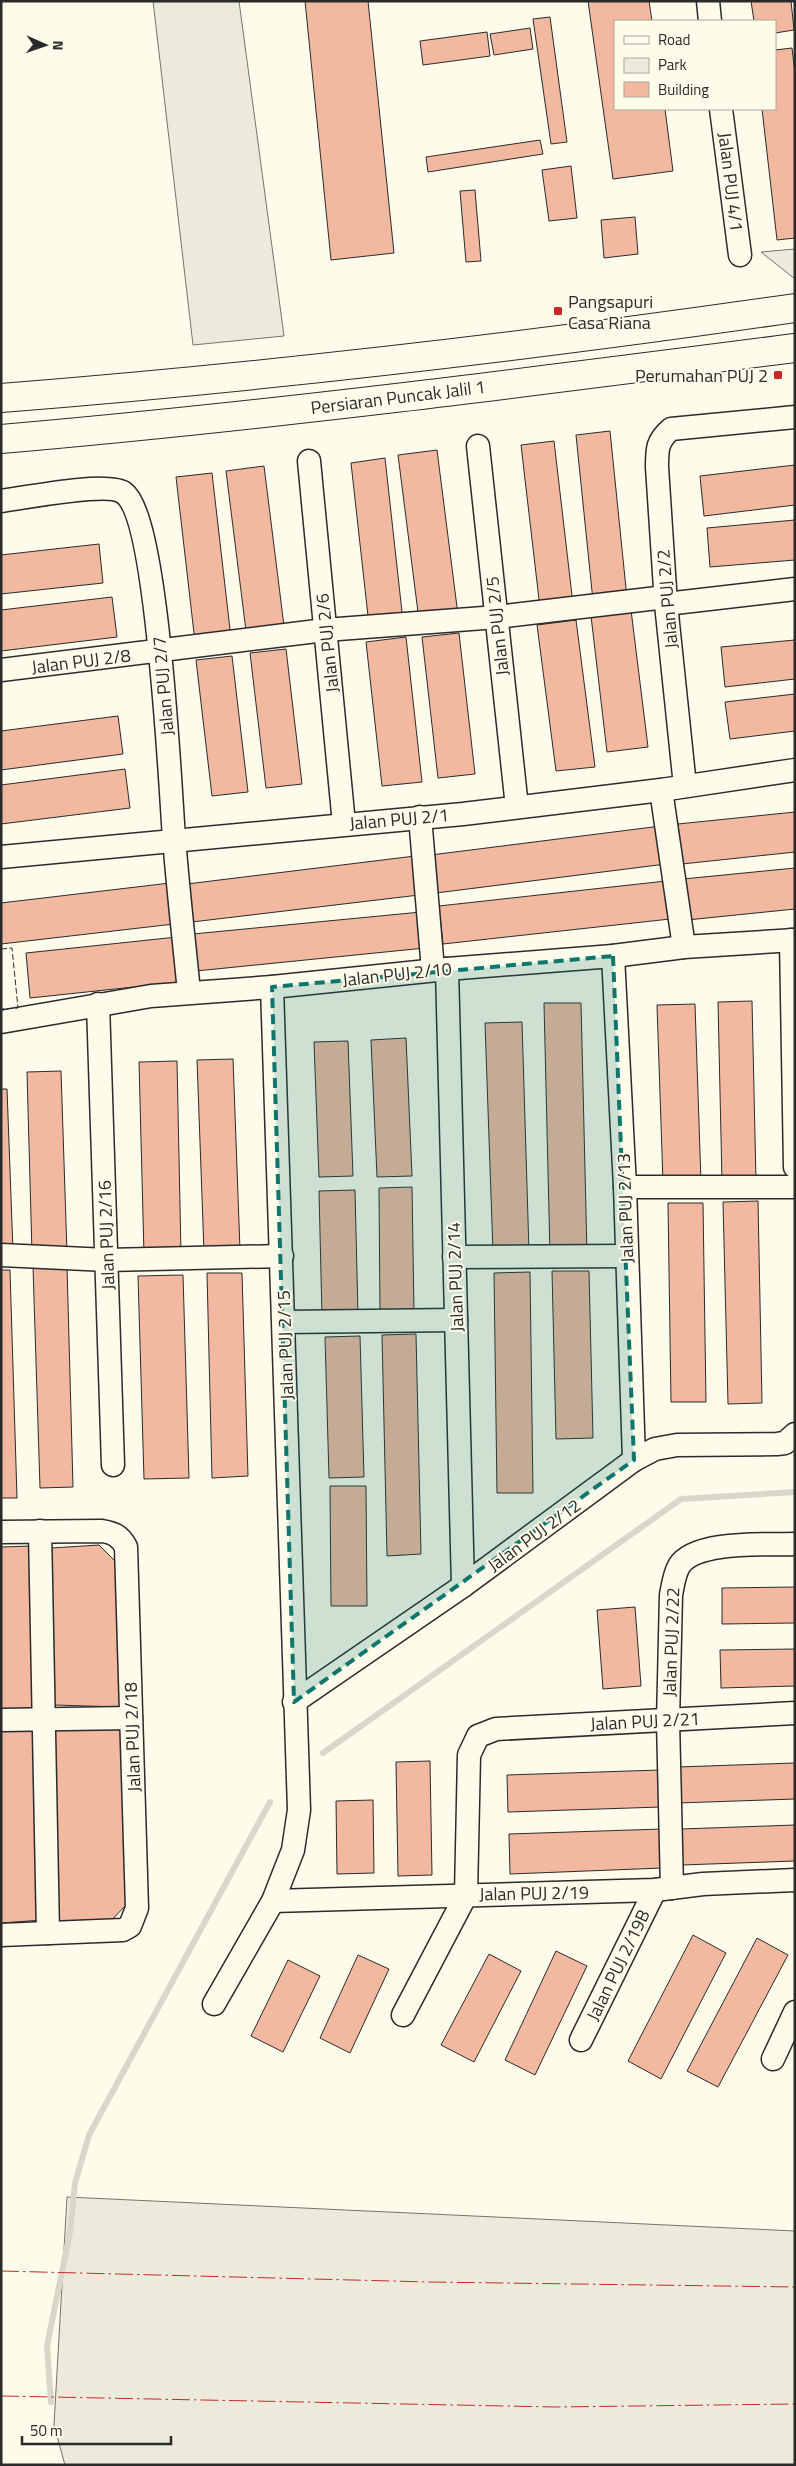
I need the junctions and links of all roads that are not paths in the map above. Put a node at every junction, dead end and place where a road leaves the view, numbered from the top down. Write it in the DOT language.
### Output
graph roads {
  1 [pos="708,1"];
  2 [pos="710,20"];
  3 [pos="722,110"];
  4 [pos="740,255"];
  5 [pos="795,308"];
  6 [pos="795,348"];
  7 [pos="1,398"];
  8 [pos="795,417"];
  9 [pos="1,439"];
  10 [pos="478,446"];
  11 [pos="309,461"];
  12 [pos="1,501"];
  13 [pos="795,589"];
  14 [pos="666,601"];
  15 [pos="497,617"];
  16 [pos="326,630"];
  17 [pos="162,651"];
  18 [pos="1,670"];
  19 [pos="795,770"];
  20 [pos="685,786"];
  21 [pos="661,790"];
  22 [pos="517,807"];
  23 [pos="420,817"];
  24 [pos="344,824"];
  25 [pos="174,839"];
  26 [pos="1,857"];
  27 [pos="793,940"];
  28 [pos="684,947"];
  29 [pos="612,956"];
  30 [pos="440,970"];
  31 [pos="272,987"];
  32 [pos="190,992"];
  33 [pos="98,1004"];
  34 [pos="1,1022"];
  35 [pos="795,1167"];
  36 [pos="625,1187"];
  37 [pos="795,1187"];
  38 [pos="1,1255"];
  39 [pos="282,1256"];
  40 [pos="626,1256"];
  41 [pos="454,1257"];
  42 [pos="107,1260"];
  43 [pos="456,1320"];
  44 [pos="284,1322"];
  45 [pos="795,1434"];
  46 [pos="634,1460"];
  47 [pos="113,1466"];
  48 [pos="40,1531"];
  49 [pos="1,1532"];
  50 [pos="795,1544"];
  51 [pos="463,1586"];
  52 [pos="294,1702"];
  53 [pos="795,1713"];
  54 [pos="131,1718"];
  55 [pos="43,1719"];
  56 [pos="1,1720"];
  57 [pos="668,1721"];
  58 [pos="795,1880"];
  59 [pos="664,1889"];
  60 [pos="466,1895"];
  61 [pos="273,1901"];
  62 [pos="48,1933"];
  63 [pos="1,1935"];
  64 [pos="214,2004"];
  65 [pos="795,2012"];
  66 [pos="403,2015"];
  67 [pos="581,2040"];
  68 [pos="772,2059"];
  1 -- 2 [label="street"];
  3 -- 4 [label="street, Jalan PUJ 4/1"];
  5 -- 7 [label="main road"];
  6 -- 9 [label="main road, Persiaran Puncak Jalil 1"];
  8 -- 14 [label="street, Jalan PUJ 2/2"];
  10 -- 15 [label="street, Jalan PUJ 2/5"];
  11 -- 16 [label="street, Jalan PUJ 2/6"];
  12 -- 17 [label="street, Jalan PUJ 2/7"];
  13 -- 14 [label="street, Jalan PUJ 2/8"];
  14 -- 15 [label="street, Jalan PUJ 2/8"];
  14 -- 20 [label="street, Jalan PUJ 2/2"];
  15 -- 16 [label="street, Jalan PUJ 2/8"];
  15 -- 22 [label="street, Jalan PUJ 2/5"];
  16 -- 17 [label="street, Jalan PUJ 2/8"];
  16 -- 24 [label="street, Jalan PUJ 2/6"];
  17 -- 18 [label="street, Jalan PUJ 2/8"];
  17 -- 25 [label="street, Jalan PUJ 2/7"];
  19 -- 20 [label="street, Jalan PUJ 2/1"];
  20 -- 21 [label="street, Jalan PUJ 2/1"];
  21 -- 22 [label="street, Jalan PUJ 2/1"];
  21 -- 28 [label="street"];
  22 -- 23 [label="street, Jalan PUJ 2/1"];
  23 -- 24 [label="street, Jalan PUJ 2/1"];
  23 -- 30 [label="street, Jalan PUJ 2/14"];
  24 -- 25 [label="street, Jalan PUJ 2/1"];
  25 -- 26 [label="street, Jalan PUJ 2/1"];
  25 -- 32 [label="street, Jalan PUJ 2/7"];
  27 -- 28 [label="street, Jalan PUJ 2/10"];
  27 -- 35 [label="street"];
  28 -- 29 [label="street, Jalan PUJ 2/10"];
  29 -- 30 [label="street, Jalan PUJ 2/10"];
  29 -- 36 [label="street, Jalan PUJ 2/13"];
  30 -- 31 [label="street, Jalan PUJ 2/10"];
  30 -- 41 [label="street, Jalan PUJ 2/14"];
  31 -- 32 [label="street, Jalan PUJ 2/10"];
  31 -- 39 [label="street, Jalan PUJ 2/15"];
  32 -- 33 [label="street, Jalan PUJ 2/10"];
  33 -- 34 [label="street, Jalan PUJ 2/10"];
  33 -- 42 [label="street, Jalan PUJ 2/16"];
  36 -- 37 [label="street"];
  36 -- 40 [label="street, Jalan PUJ 2/13"];
  38 -- 42 [label="street"];
  39 -- 42 [label="street"];
  39 -- 44 [label="street, Jalan PUJ 2/15"];
  40 -- 41 [label="street"];
  40 -- 46 [label="street, Jalan PUJ 2/13"];
  41 -- 43 [label="street, Jalan PUJ 2/14"];
  42 -- 47 [label="street, Jalan PUJ 2/16"];
  43 -- 44 [label="street"];
  43 -- 51 [label="street, Jalan PUJ 2/14"];
  44 -- 52 [label="street, Jalan PUJ 2/15"];
  45 -- 46 [label="street, Jalan PUJ 2/12"];
  46 -- 51 [label="street, Jalan PUJ 2/12"];
  48 -- 49 [label="street, Jalan PUJ 2/18"];
  48 -- 54 [label="street, Jalan PUJ 2/18"];
  48 -- 55 [label="street"];
  50 -- 57 [label="street, Jalan PUJ 2/22"];
  51 -- 52 [label="street, Jalan PUJ 2/12"];
  52 -- 61 [label="street"];
  53 -- 57 [label="street, Jalan PUJ 2/21"];
  54 -- 55 [label="street"];
  54 -- 62 [label="street, Jalan PUJ 2/18"];
  55 -- 56 [label="street"];
  55 -- 62 [label="street"];
  57 -- 59 [label="street, Jalan PUJ 2/22"];
  57 -- 60 [label="street, Jalan PUJ 2/21"];
  58 -- 59 [label="street, Jalan PUJ 2/19"];
  59 -- 60 [label="street, Jalan PUJ 2/19"];
  59 -- 67 [label="street, Jalan PUJ 2/19B"];
  60 -- 61 [label="street, Jalan PUJ 2/19"];
  60 -- 66 [label="street"];
  61 -- 64 [label="street"];
  62 -- 63 [label="street, Jalan PUJ 2/18"];
  65 -- 68 [label="street"];
}
